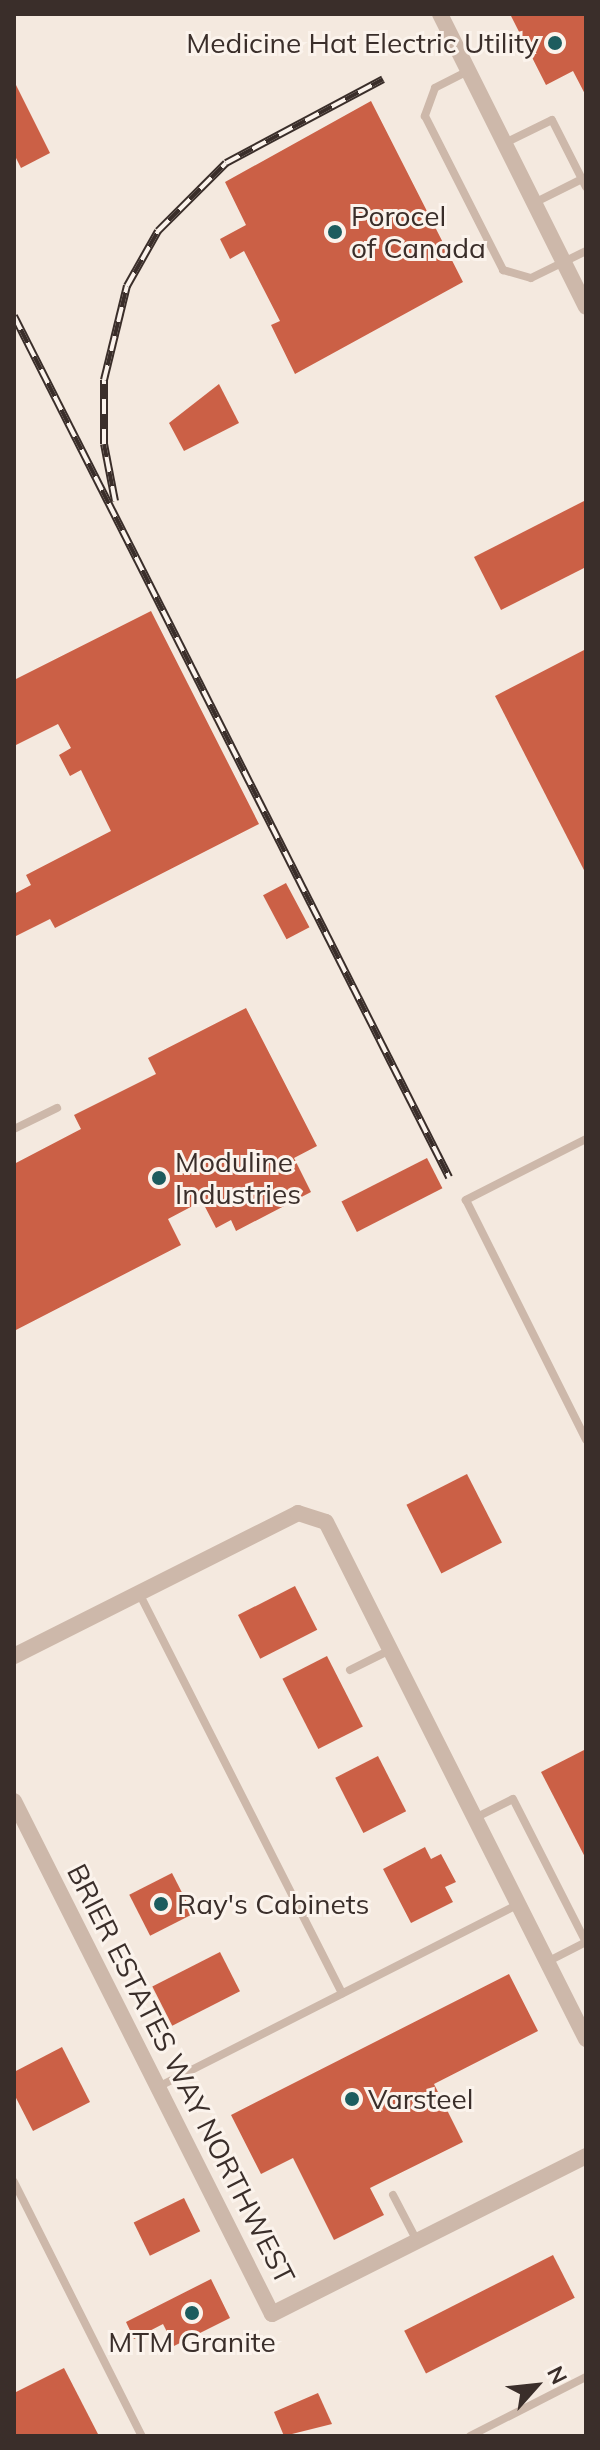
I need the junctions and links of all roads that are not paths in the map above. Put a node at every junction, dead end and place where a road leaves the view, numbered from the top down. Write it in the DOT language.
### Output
graph roads {
  1 [pos="440,14"];
  2 [pos="468,71"];
  3 [pos="504,144"];
  4 [pos="584,183"];
  5 [pos="534,203"];
  6 [pos="586,251"];
  7 [pos="563,262"];
  8 [pos="586,307"];
  9 [pos="57,1108"];
  10 [pos="14,1129"];
  11 [pos="586,1139"];
  12 [pos="586,1440"];
  13 [pos="139,1593"];
  14 [pos="390,1649"];
  15 [pos="14,1656"];
  16 [pos="350,1670"];
  17 [pos="14,1801"];
  18 [pos="475,1818"];
  19 [pos="518,1904"];
  20 [pos="547,1962"];
  21 [pos="342,1993"];
  22 [pos="586,2039"];
  23 [pos="158,2087"];
  24 [pos="586,2156"];
  25 [pos="14,2182"];
  26 [pos="393,2195"];
  27 [pos="417,2242"];
  28 [pos="586,2377"];
  29 [pos="142,2436"];
  30 [pos="470,2436"];
  1 -- 2 [label="street"];
  2 -- 3 [label="street"];
  2 -- 7 [label="lane"];
  3 -- 4 [label="lane"];
  3 -- 5 [label="street"];
  4 -- 5 [label="lane"];
  5 -- 7 [label="street"];
  6 -- 7 [label="lane"];
  7 -- 8 [label="street"];
  9 -- 10 [label="lane"];
  11 -- 12 [label="lane"];
  13 -- 14 [label="street"];
  13 -- 15 [label="street"];
  13 -- 21 [label="lane"];
  14 -- 16 [label="lane"];
  14 -- 18 [label="street"];
  17 -- 23 [label="street, BRIER ESTATES WAY NORTHWEST"];
  18 -- 19 [label="street"];
  18 -- 20 [label="lane"];
  19 -- 20 [label="street"];
  19 -- 21 [label="lane"];
  20 -- 22 [label="street"];
  21 -- 23 [label="lane"];
  23 -- 27 [label="street, BRIER ESTATES WAY NORTHWEST"];
  24 -- 27 [label="street, BRIER ESTATES WAY NORTHWEST"];
  25 -- 29 [label="lane"];
  26 -- 27 [label="lane"];
  28 -- 30 [label="lane"];
}
